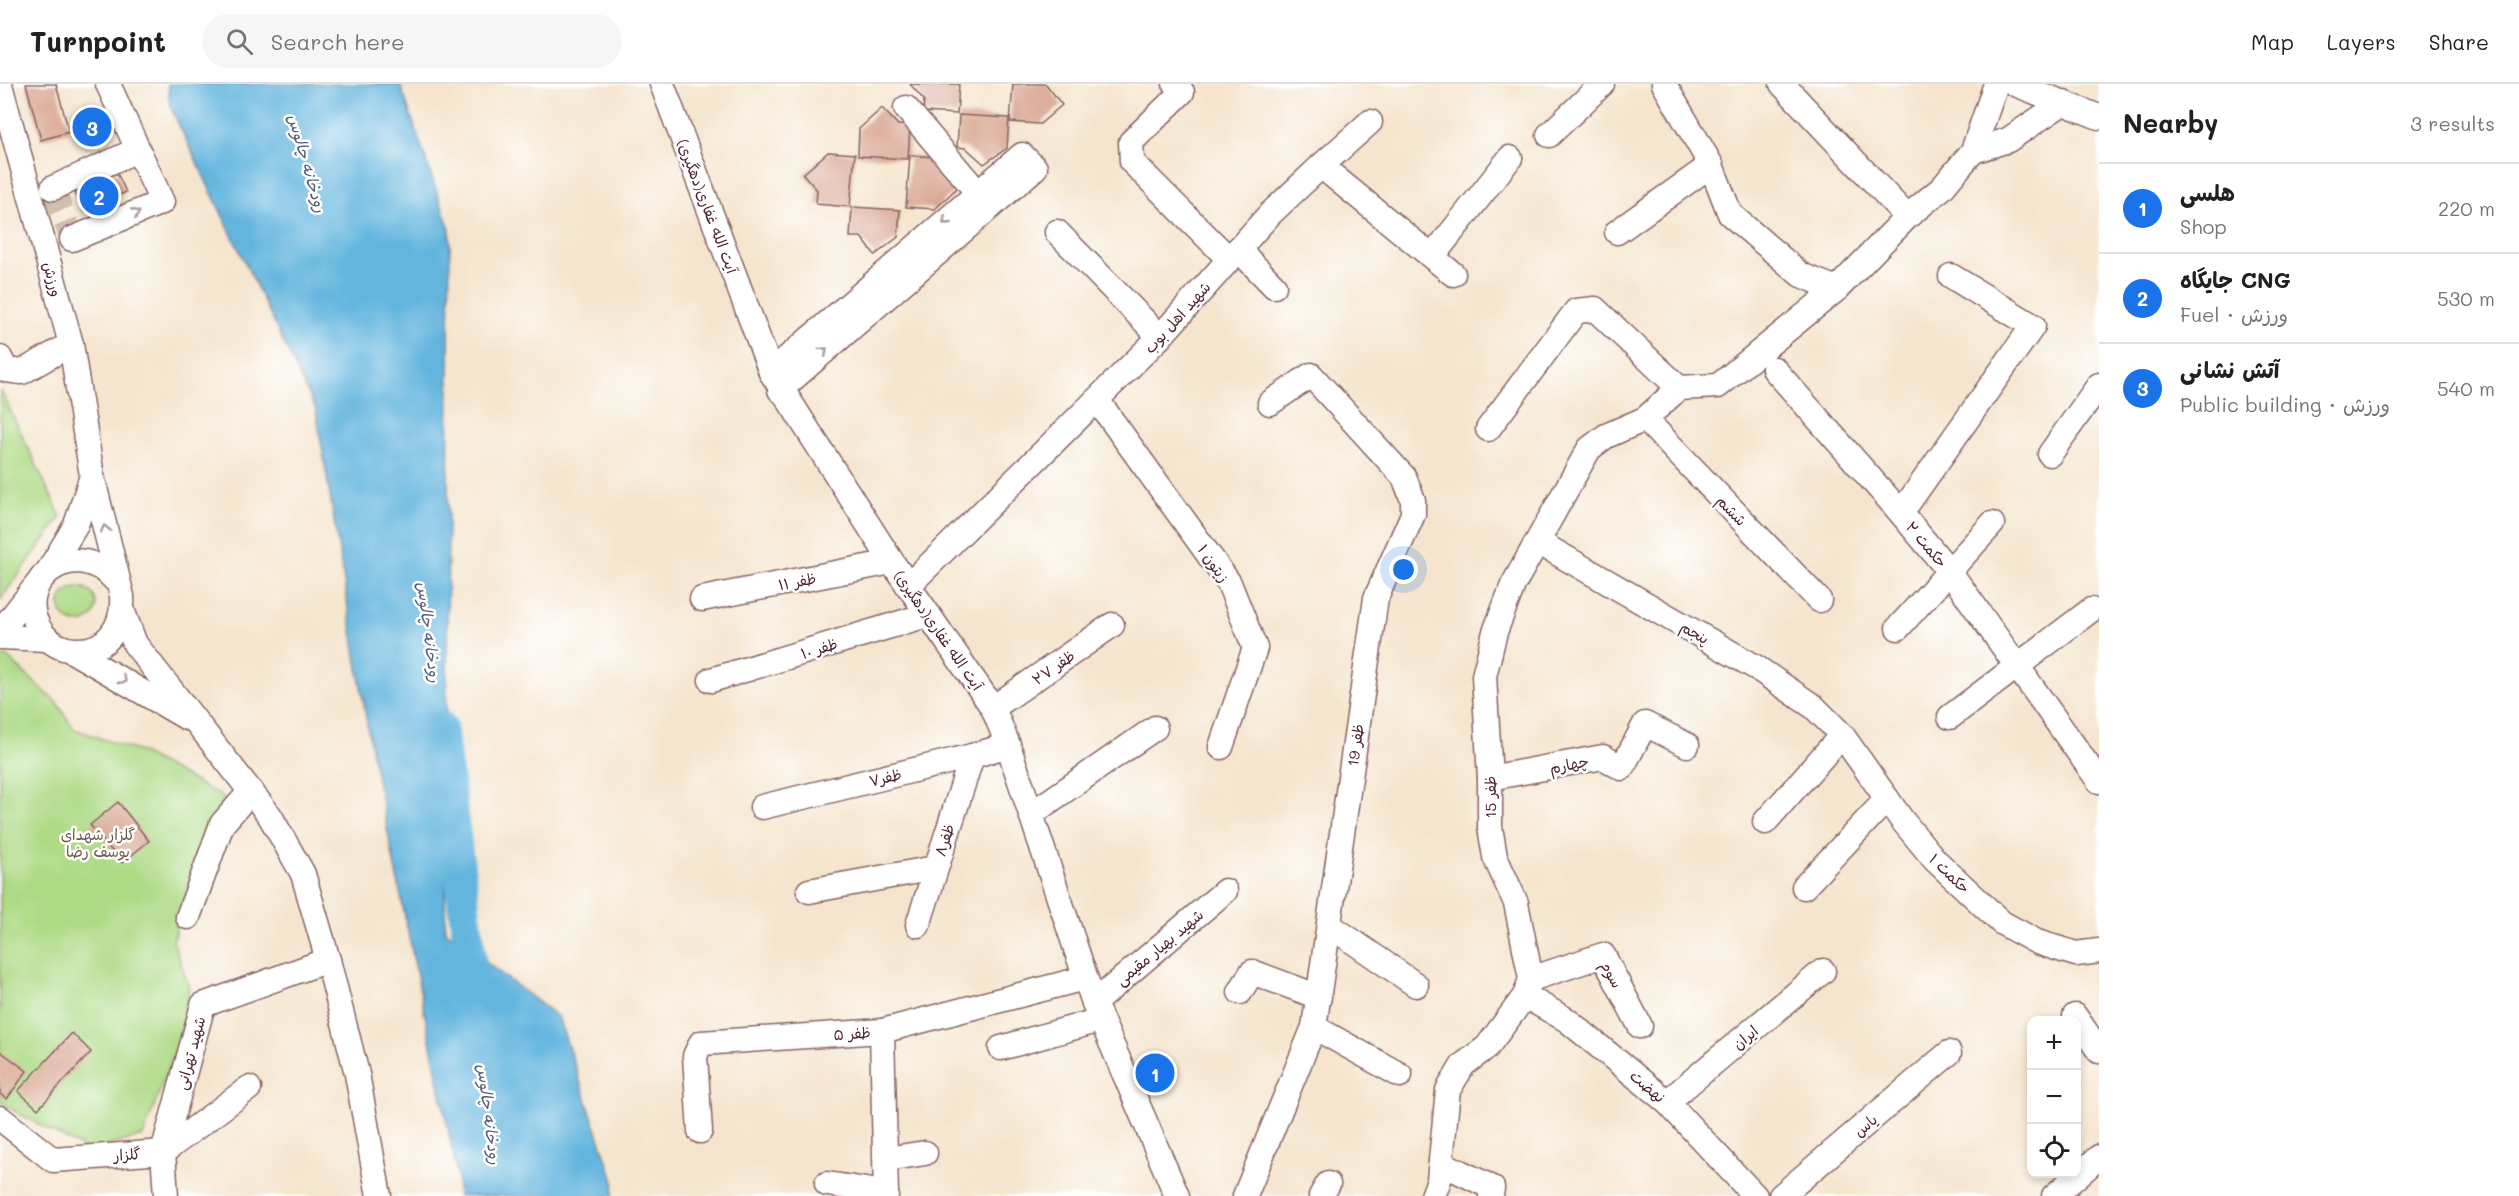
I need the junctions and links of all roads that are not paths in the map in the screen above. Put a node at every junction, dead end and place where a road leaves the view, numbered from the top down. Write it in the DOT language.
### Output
graph roads {
  1 [pos="108,84"];
  2 [pos="662,84"];
  3 [pos="1175,84"];
  4 [pos="1602,84"];
  5 [pos="1664,84"];
  6 [pos="1782,84"];
  7 [pos="1996,84"];
  8 [pos="2015,84"];
  9 [pos="0,85"];
  10 [pos="2064,102"];
  11 [pos="906,108"];
  12 [pos="2099,117"];
  13 [pos="1371,122"];
  14 [pos="1549,135"];
  15 [pos="136,150"];
  16 [pos="1973,151"];
  17 [pos="1510,158"];
  18 [pos="1711,165"];
  19 [pos="1321,166"];
  20 [pos="53,188"];
  21 [pos="1907,217"];
  22 [pos="1057,232"];
  23 [pos="1617,232"];
  24 [pos="72,239"];
  25 [pos="1234,254"];
  26 [pos="1432,257"];
  27 [pos="1453,274"];
  28 [pos="1951,276"];
  29 [pos="1274,286"];
  30 [pos="1837,289"];
  31 [pos="1160,337"];
  32 [pos="71,344"];
  33 [pos="0,358"];
  34 [pos="1774,369"];
  35 [pos="775,381"];
  36 [pos="2099,385"];
  37 [pos="1679,388"];
  38 [pos="1097,400"];
  39 [pos="1270,403"];
  40 [pos="1645,419"];
  41 [pos="1488,429"];
  42 [pos="2050,454"];
  43 [pos="92,476"];
  44 [pos="1901,513"];
  45 [pos="1992,524"];
  46 [pos="1538,542"];
  47 [pos="892,562"];
  48 [pos="1950,572"];
  49 [pos="44,576"];
  50 [pos="117,582"];
  51 [pos="909,586"];
  52 [pos="702,599"];
  53 [pos="1819,600"];
  54 [pos="2091,610"];
  55 [pos="123,612"];
  56 [pos="927,615"];
  57 [pos="1112,625"];
  58 [pos="1898,628"];
  59 [pos="0,632"];
  60 [pos="0,637"];
  61 [pos="47,639"];
  62 [pos="72,651"];
  63 [pos="2018,667"];
  64 [pos="711,680"];
  65 [pos="993,708"];
  66 [pos="1950,717"];
  67 [pos="196,724"];
  68 [pos="1155,728"];
  69 [pos="1842,735"];
  70 [pos="1008,745"];
  71 [pos="1687,745"];
  72 [pos="1221,747"];
  73 [pos="972,756"];
  74 [pos="1490,778"];
  75 [pos="2099,781"];
  76 [pos="250,792"];
  77 [pos="1887,799"];
  78 [pos="762,807"];
  79 [pos="1031,814"];
  80 [pos="1765,822"];
  81 [pos="935,868"];
  82 [pos="1804,887"];
  83 [pos="809,891"];
  84 [pos="1224,891"];
  85 [pos="188,917"];
  86 [pos="918,925"];
  87 [pos="1329,925"];
  88 [pos="2099,951"];
  89 [pos="328,960"];
  90 [pos="1823,971"];
  91 [pos="1085,978"];
  92 [pos="1416,985"];
  93 [pos="1528,987"];
  94 [pos="1240,992"];
  95 [pos="1319,997"];
  96 [pos="1097,1011"];
  97 [pos="2081,1025"];
  98 [pos="1640,1026"];
  99 [pos="1314,1027"];
  100 [pos="882,1031"];
  101 [pos="1001,1048"];
  102 [pos="2099,1051"];
  103 [pos="1948,1053"];
  104 [pos="1400,1075"];
  105 [pos="249,1088"];
  106 [pos="1667,1102"];
  107 [pos="0,1118"];
  108 [pos="699,1131"];
  109 [pos="164,1152"];
  110 [pos="925,1154"];
  111 [pos="2099,1157"];
  112 [pos="886,1159"];
  113 [pos="1441,1163"];
  114 [pos="827,1184"];
  115 [pos="886,1195"];
  116 [pos="166,1196"];
  117 [pos="379,1196"];
  118 [pos="1176,1196"];
  119 [pos="1245,1196"];
  120 [pos="1433,1196"];
  121 [pos="1491,1196"];
  122 [pos="1755,1196"];
  123 [pos="1781,1196"];
  124 [pos="2054,1196"];
  1 -- 15 [label="street"];
  2 -- 35 [label="street, آیت الله غفاری(دهگیری)"];
  3 -- 25 [label="street"];
  4 -- 14 [label="street"];
  5 -- 18 [label="street"];
  6 -- 21 [label="street"];
  7 -- 16 [label="street"];
  8 -- 10 [label="street"];
  9 -- 32 [label="street, ورزش"];
  10 -- 12 [label="street"];
  10 -- 16 [label="street"];
  11 -- 35 [label="street"];
  13 -- 19 [label="street, شهید اهل بوب"];
  15 -- 20 [label="street"];
  24 -- 15 [label="street, one-way"];
  16 -- 21 [label="street"];
  17 -- 26 [label="street"];
  18 -- 23 [label="street"];
  18 -- 30 [label="street"];
  19 -- 25 [label="street, شهید اهل بوب"];
  19 -- 26 [label="street"];
  21 -- 30 [label="street"];
  22 -- 31 [label="street"];
  25 -- 29 [label="street"];
  25 -- 31 [label="street, شهید اهل بوب"];
  26 -- 27 [label="street"];
  28 -- 44 [label="street, حکمت ۲"];
  30 -- 37 [label="street"];
  31 -- 38 [label="street, شهید اهل بوب"];
  32 -- 33 [label="street"];
  32 -- 43 [label="street, ورزش"];
  34 -- 44 [label="street"];
  35 -- 47 [label="street, آیت الله غفاری(دهگیری)"];
  36 -- 42 [label="street"];
  37 -- 40 [label="street, ظفر 15"];
  37 -- 41 [label="street"];
  38 -- 51 [label="street, شهید اهل بوب"];
  38 -- 72 [label="street, زیتون ۱"];
  39 -- 87 [label="street, ظفر 19"];
  40 -- 46 [label="street, ظفر 15"];
  40 -- 53 [label="street, ششم"];
  43 -- 49 [label="street"];
  50 -- 43 [label="street, ورزش, one-way"];
  44 -- 48 [label="street, حکمت ۲"];
  45 -- 48 [label="street"];
  46 -- 69 [label="street, پنجم"];
  46 -- 74 [label="street, ظفر 15"];
  47 -- 51 [label="street, آیت الله غفاری(دهگیری)"];
  47 -- 52 [label="street, ظفر ۱۱"];
  48 -- 58 [label="street"];
  48 -- 63 [label="street, حکمت ۲"];
  49 -- 50 [label="street"];
  49 -- 59 [label="street"];
  49 -- 61 [label="street"];
  50 -- 55 [label="street"];
  51 -- 56 [label="street, آیت الله غفاری(دهگیری)"];
  54 -- 63 [label="street"];
  55 -- 62 [label="street"];
  55 -- 67 [label="street"];
  56 -- 64 [label="street, ظفر ۱۰"];
  56 -- 65 [label="street, آیت الله غفاری(دهگیری)"];
  57 -- 65 [label="street, ظفر ۲۷"];
  60 -- 61 [label="street"];
  61 -- 62 [label="street"];
  62 -- 67 [label="street, one-way"];
  63 -- 66 [label="street"];
  63 -- 75 [label="street, حکمت ۲"];
  65 -- 70 [label="street, آیت الله غفاری(دهگیری)"];
  67 -- 76 [label="street"];
  68 -- 79 [label="street"];
  69 -- 77 [label="street, حکمت ۱"];
  69 -- 80 [label="street"];
  70 -- 73 [label="street, ظفر۷"];
  70 -- 79 [label="street, آیت الله غفاری(دهگیری)"];
  71 -- 74 [label="street, چهارم"];
  73 -- 78 [label="street, ظفر۷"];
  73 -- 81 [label="street, ظفر۸"];
  74 -- 93 [label="street, ظفر 15"];
  76 -- 85 [label="street"];
  76 -- 89 [label="street"];
  77 -- 82 [label="street"];
  77 -- 88 [label="street, حکمت ۱"];
  79 -- 91 [label="street, آیت الله غفاری(دهگیری)"];
  81 -- 83 [label="street"];
  81 -- 86 [label="street, ظفر۸"];
  84 -- 96 [label="street, شهید بهیار مقیمی"];
  87 -- 92 [label="street"];
  87 -- 95 [label="street, ظفر 19"];
  89 -- 109 [label="street, شهید تهرانی"];
  89 -- 117 [label="street"];
  90 -- 106 [label="street, ایران"];
  91 -- 96 [label="street, آیت الله غفاری(دهگیری)"];
  91 -- 100 [label="street, ظفر ۵"];
  93 -- 98 [label="street, سوم"];
  93 -- 106 [label="street, نهضت"];
  93 -- 113 [label="street"];
  94 -- 95 [label="street"];
  95 -- 99 [label="street, ظفر 19"];
  96 -- 101 [label="street"];
  96 -- 118 [label="street, آیت الله غفاری(دهگیری)"];
  97 -- 102 [label="street"];
  99 -- 104 [label="street"];
  99 -- 119 [label="street, ظفر 19"];
  100 -- 108 [label="street, ظفر ۵"];
  100 -- 112 [label="street"];
  103 -- 123 [label="street, یاس"];
  105 -- 109 [label="street"];
  106 -- 122 [label="street, نهضت"];
  107 -- 109 [label="street, گلزار"];
  109 -- 116 [label="street, شهید تهرانی"];
  110 -- 112 [label="street"];
  111 -- 124 [label="street"];
  112 -- 115 [label="street"];
  113 -- 120 [label="street"];
  113 -- 121 [label="street"];
  114 -- 115 [label="street"];
}
